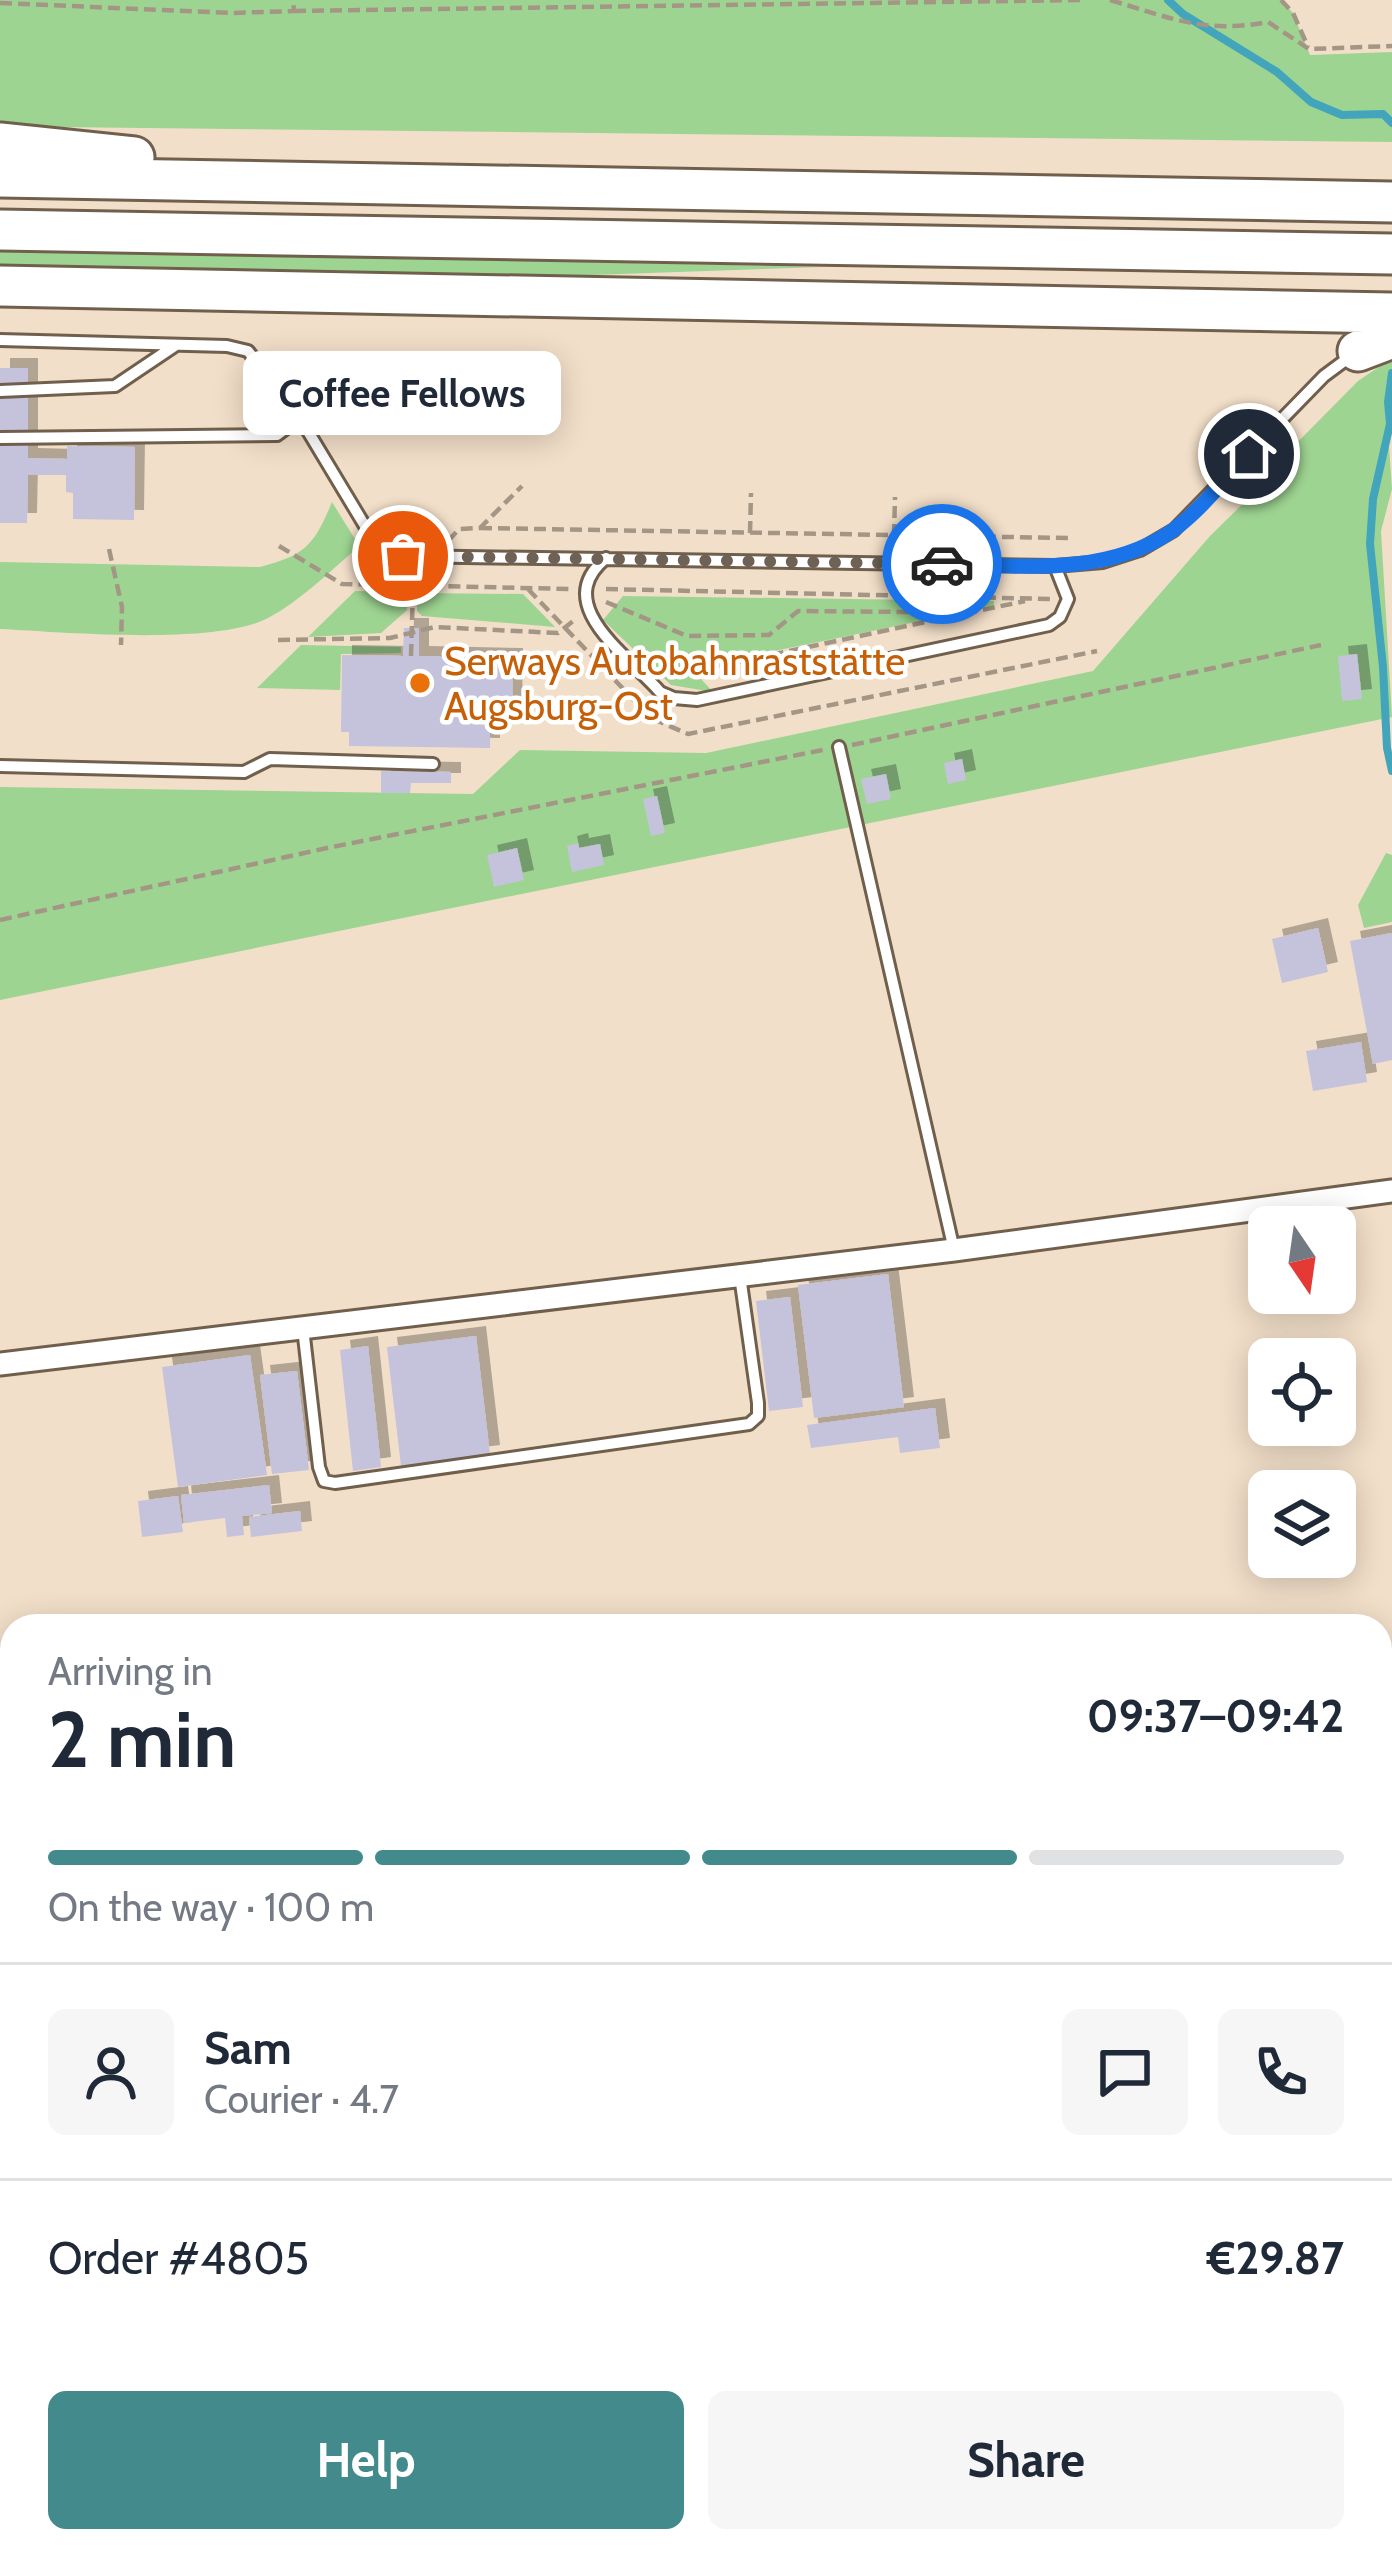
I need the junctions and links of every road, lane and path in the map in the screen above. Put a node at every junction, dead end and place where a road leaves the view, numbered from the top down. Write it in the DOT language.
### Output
graph roads {
  1 [pos="292,0"];
  2 [pos="1086,0"];
  3 [pos="1110,0"];
  4 [pos="1281,0"];
  5 [pos="0,3"];
  6 [pos="294,11"];
  7 [pos="1392,46"];
  8 [pos="1309,49"];
  9 [pos="0,143"];
  10 [pos="0,177"];
  11 [pos="348,182"];
  12 [pos="1392,202"];
  13 [pos="0,230"];
  14 [pos="1392,254"];
  15 [pos="0,286"];
  16 [pos="1392,313"];
  17 [pos="0,340"];
  18 [pos="177,344"];
  19 [pos="1375,345"];
  20 [pos="0,391"];
  21 [pos="300,418"];
  22 [pos="0,438"];
  23 [pos="751,493"];
  24 [pos="895,497"];
  25 [pos="480,529"];
  26 [pos="749,533"];
  27 [pos="894,536"];
  28 [pos="1068,538"];
  29 [pos="279,546"];
  30 [pos="109,549"];
  31 [pos="606,558"];
  32 [pos="1055,566"];
  33 [pos="584,589"];
  34 [pos="608,590"];
  35 [pos="1033,598"];
  36 [pos="1068,599"];
  37 [pos="586,610"];
  38 [pos="910,612"];
  39 [pos="412,632"];
  40 [pos="278,640"];
  41 [pos="121,645"];
  42 [pos="1321,645"];
  43 [pos="411,656"];
  44 [pos="650,680"];
  45 [pos="619,687"];
  46 [pos="839,747"];
  47 [pos="433,764"];
  48 [pos="0,766"];
  49 [pos="0,920"];
  50 [pos="1392,1191"];
  51 [pos="954,1250"];
  52 [pos="740,1276"];
  53 [pos="303,1328"];
  54 [pos="0,1364"];
  1 -- 6 [label="path"];
  2 -- 6 [label="path"];
  3 -- 8 [label="path"];
  4 -- 8 [label="path"];
  5 -- 6 [label="path"];
  7 -- 8 [label="path"];
  9 -- 11 [label="highway"];
  10 -- 11 [label="highway"];
  11 -- 12 [label="highway"];
  13 -- 14 [label="highway"];
  15 -- 16 [label="highway"];
  17 -- 18 [label="lane"];
  18 -- 20 [label="lane"];
  18 -- 21 [label="lane"];
  19 -- 32 [label="lane"];
  21 -- 22 [label="lane"];
  21 -- 31 [label="lane"];
  23 -- 26 [label="path"];
  24 -- 27 [label="path"];
  25 -- 26 [label="path"];
  26 -- 27 [label="path"];
  27 -- 28 [label="path"];
  29 -- 33 [label="path"];
  30 -- 41 [label="path"];
  31 -- 32 [label="lane"];
  31 -- 33 [label="lane"];
  32 -- 36 [label="lane"];
  33 -- 34 [label="path"];
  33 -- 37 [label="lane"];
  34 -- 35 [label="path"];
  34 -- 38 [label="path"];
  35 -- 36 [label="path"];
  35 -- 44 [label="path"];
  36 -- 44 [label="lane"];
  37 -- 39 [label="path"];
  37 -- 44 [label="lane"];
  39 -- 40 [label="path"];
  39 -- 43 [label="path"];
  42 -- 46 [label="path"];
  44 -- 45 [label="path"];
  46 -- 49 [label="path"];
  46 -- 51 [label="lane"];
  47 -- 48 [label="lane"];
  50 -- 51 [label="street"];
  51 -- 52 [label="street"];
  52 -- 53 [label="street"];
  52 -- 53 [label="lane"];
  53 -- 54 [label="street"];
}
